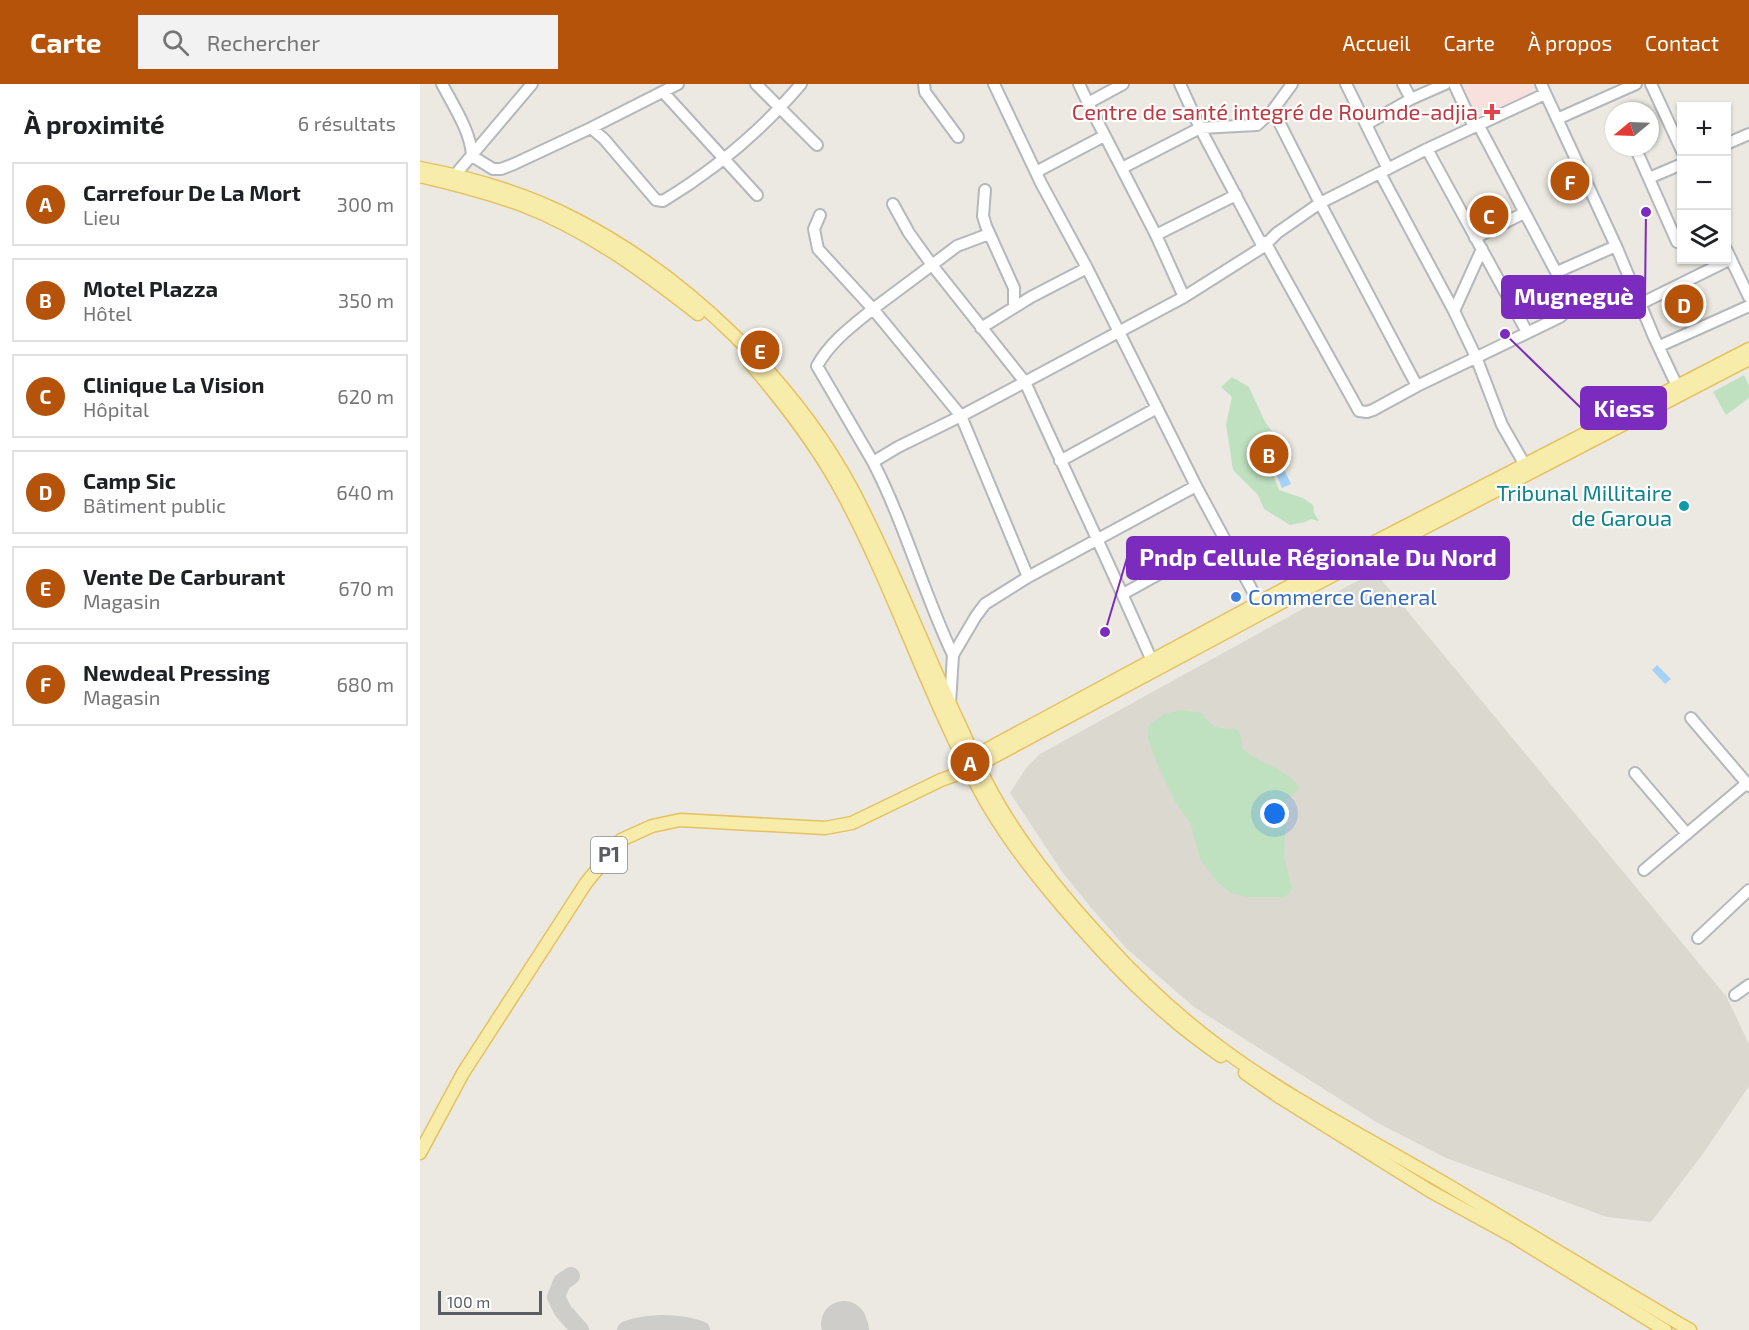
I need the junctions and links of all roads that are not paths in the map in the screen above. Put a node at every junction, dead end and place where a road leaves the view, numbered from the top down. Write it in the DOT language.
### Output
graph roads {
  1 [pos="442,84"];
  2 [pos="532,84"];
  3 [pos="678,84"];
  4 [pos="756,84"];
  5 [pos="801,84"];
  6 [pos="924,84"];
  7 [pos="994,84"];
  8 [pos="1079,84"];
  9 [pos="1123,84"];
  10 [pos="1180,84"];
  11 [pos="1292,84"];
  12 [pos="1346,84"];
  13 [pos="1403,84"];
  14 [pos="1446,84"];
  15 [pos="1454,84"];
  16 [pos="1636,84"];
  17 [pos="1651,84"];
  18 [pos="1543,89"];
  19 [pos="664,93"];
  20 [pos="1411,99"];
  21 [pos="1088,103"];
  22 [pos="781,108"];
  23 [pos="1273,110"];
  24 [pos="1557,119"];
  25 [pos="609,120"];
  26 [pos="1367,124"];
  27 [pos="1477,126"];
  28 [pos="1200,128"];
  29 [pos="591,129"];
  30 [pos="1749,134"];
  31 [pos="1104,136"];
  32 [pos="958,137"];
  33 [pos="604,139"];
  34 [pos="1677,140"];
  35 [pos="1731,142"];
  36 [pos="817,145"];
  37 [pos="1427,149"];
  38 [pos="472,156"];
  39 [pos="1639,156"];
  40 [pos="725,158"];
  41 [pos="1677,166"];
  42 [pos="420,168"];
  43 [pos="1122,168"];
  44 [pos="1384,171"];
  45 [pos="1036,172"];
  46 [pos="455,175"];
  47 [pos="420,176"];
  48 [pos="1649,178"];
  49 [pos="985,190"];
  50 [pos="757,195"];
  51 [pos="1236,195"];
  52 [pos="1320,203"];
  53 [pos="893,204"];
  54 [pos="1524,213"];
  55 [pos="820,215"];
  56 [pos="989,234"];
  57 [pos="1156,235"];
  58 [pos="1474,238"];
  59 [pos="1677,242"];
  60 [pos="1264,245"];
  61 [pos="1616,246"];
  62 [pos="1482,249"];
  63 [pos="1731,258"];
  64 [pos="1711,264"];
  65 [pos="932,265"];
  66 [pos="1087,268"];
  67 [pos="1557,272"];
  68 [pos="1184,297"];
  69 [pos="1749,297"];
  70 [pos="1640,304"];
  71 [pos="1749,306"];
  72 [pos="1014,307"];
  73 [pos="873,309"];
  74 [pos="1454,311"];
  75 [pos="981,328"];
  76 [pos="1118,331"];
  77 [pos="1527,332"];
  78 [pos="1662,345"];
  79 [pos="1749,349"];
  80 [pos="1476,357"];
  81 [pos="1749,359"];
  82 [pos="1025,382"];
  83 [pos="1417,386"];
  84 [pos="1677,386"];
  85 [pos="1157,408"];
  86 [pos="961,416"];
  87 [pos="1060,461"];
  88 [pos="873,462"];
  89 [pos="1525,465"];
  90 [pos="1196,486"];
  91 [pos="1224,538"];
  92 [pos="1097,541"];
  93 [pos="1028,577"];
  94 [pos="1123,594"];
  95 [pos="1259,603"];
  96 [pos="953,655"];
  97 [pos="1152,661"];
  98 [pos="950,703"];
  99 [pos="1690,718"];
  100 [pos="993,756"];
  101 [pos="972,763"];
  102 [pos="1635,773"];
  103 [pos="985,778"];
  104 [pos="1748,784"];
  105 [pos="1686,834"];
  106 [pos="1644,870"];
  107 [pos="1749,890"];
  108 [pos="1698,938"];
  109 [pos="1749,985"];
  110 [pos="1735,995"];
  111 [pos="420,1153"];
  112 [pos="1665,1330"];
  113 [pos="1690,1330"];
  1 -- 38 [label="street"];
  2 -- 38 [label="street"];
  3 -- 19 [label="street"];
  4 -- 22 [label="street"];
  5 -- 22 [label="street"];
  6 -- 32 [label="street"];
  7 -- 45 [label="street"];
  8 -- 21 [label="street"];
  9 -- 21 [label="street"];
  10 -- 28 [label="street"];
  11 -- 23 [label="street"];
  12 -- 26 [label="street"];
  13 -- 20 [label="street"];
  14 -- 20 [label="street"];
  15 -- 27 [label="street"];
  16 -- 24 [label="street"];
  17 -- 34 [label="street"];
  18 -- 24 [label="street"];
  18 -- 27 [label="street"];
  19 -- 25 [label="street"];
  19 -- 40 [label="street"];
  20 -- 26 [label="street"];
  21 -- 31 [label="street"];
  22 -- 36 [label="street"];
  22 -- 40 [label="street"];
  23 -- 28 [label="street"];
  23 -- 52 [label="street"];
  24 -- 61 [label="street"];
  25 -- 29 [label="street"];
  25 -- 33 [label="street"];
  26 -- 44 [label="street"];
  27 -- 37 [label="street"];
  27 -- 54 [label="street"];
  28 -- 43 [label="street"];
  28 -- 51 [label="street"];
  29 -- 33 [label="street"];
  29 -- 38 [label="street"];
  30 -- 35 [label="street"];
  31 -- 43 [label="street"];
  31 -- 45 [label="street"];
  33 -- 40 [label="street"];
  37 -- 44 [label="street"];
  37 -- 58 [label="street"];
  38 -- 46 [label="street"];
  39 -- 48 [label="street"];
  40 -- 50 [label="street"];
  41 -- 48 [label="street"];
  42 -- 46 [label="main road"];
  43 -- 57 [label="street"];
  44 -- 52 [label="street"];
  44 -- 74 [label="street"];
  45 -- 66 [label="street"];
  46 -- 98 [label="main road"];
  47 -- 101 [label="main road"];
  48 -- 59 [label="street"];
  49 -- 56 [label="street"];
  51 -- 57 [label="street"];
  51 -- 60 [label="street"];
  52 -- 60 [label="street"];
  52 -- 83 [label="street"];
  53 -- 65 [label="street"];
  54 -- 58 [label="street"];
  54 -- 67 [label="street"];
  55 -- 73 [label="street"];
  56 -- 65 [label="street"];
  56 -- 72 [label="street"];
  57 -- 68 [label="street"];
  58 -- 62 [label="street"];
  60 -- 68 [label="street"];
  60 -- 83 [label="street"];
  61 -- 67 [label="street"];
  61 -- 70 [label="street"];
  62 -- 74 [label="street"];
  62 -- 77 [label="street"];
  63 -- 69 [label="street"];
  64 -- 70 [label="street"];
  65 -- 73 [label="street"];
  65 -- 75 [label="street"];
  66 -- 72 [label="street"];
  66 -- 76 [label="street"];
  67 -- 77 [label="street"];
  68 -- 76 [label="street"];
  70 -- 84 [label="street"];
  71 -- 78 [label="street"];
  72 -- 75 [label="street"];
  73 -- 86 [label="street"];
  73 -- 88 [label="street"];
  74 -- 80 [label="street"];
  75 -- 82 [label="street"];
  76 -- 82 [label="street"];
  76 -- 85 [label="street"];
  77 -- 80 [label="street"];
  79 -- 84 [label="main road"];
  80 -- 83 [label="street"];
  80 -- 89 [label="street"];
  81 -- 100 [label="main road"];
  82 -- 86 [label="street"];
  82 -- 87 [label="street"];
  84 -- 89 [label="main road"];
  85 -- 87 [label="street"];
  85 -- 90 [label="street"];
  86 -- 88 [label="street"];
  86 -- 93 [label="street"];
  87 -- 92 [label="street"];
  88 -- 96 [label="street"];
  89 -- 95 [label="main road"];
  90 -- 91 [label="street"];
  90 -- 92 [label="street"];
  91 -- 94 [label="street"];
  91 -- 95 [label="street"];
  92 -- 93 [label="street"];
  92 -- 94 [label="street"];
  93 -- 96 [label="street"];
  94 -- 97 [label="street"];
  95 -- 97 [label="main road"];
  96 -- 98 [label="street"];
  97 -- 101 [label="main road"];
  98 -- 101 [label="main road"];
  99 -- 104 [label="street"];
  100 -- 101 [label="main road"];
  100 -- 103 [label="main road"];
  101 -- 103 [label="main road"];
  101 -- 111 [label="main road, P1"];
  101 -- 112 [label="main road"];
  102 -- 105 [label="street"];
  103 -- 113 [label="main road"];
  104 -- 105 [label="street"];
  105 -- 106 [label="street"];
  107 -- 108 [label="street"];
  109 -- 110 [label="street"];
}
